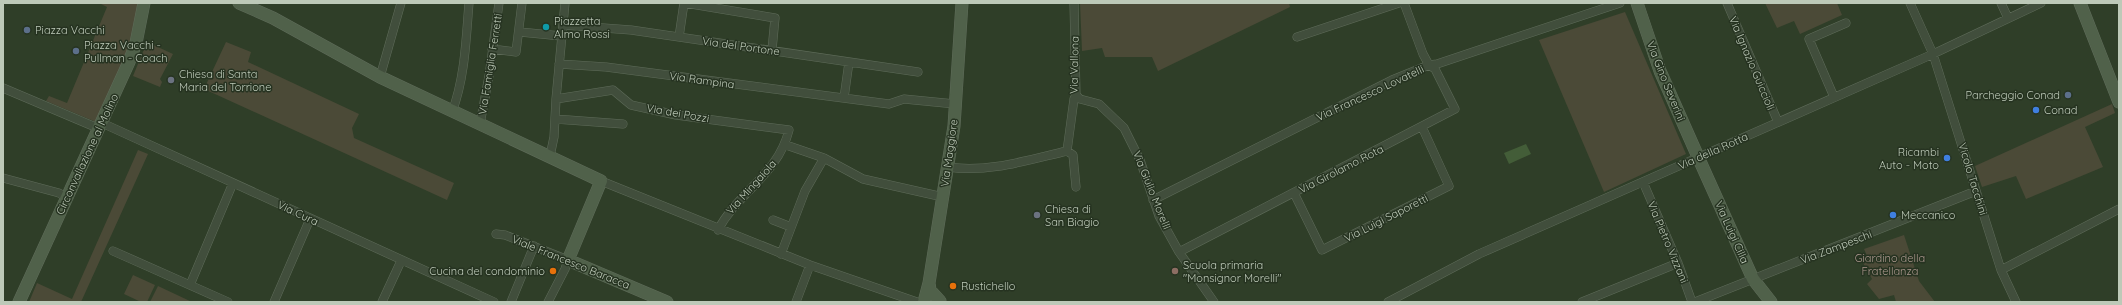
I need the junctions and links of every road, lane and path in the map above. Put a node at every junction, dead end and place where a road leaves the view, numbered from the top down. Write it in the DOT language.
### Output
graph roads {
  1 [pos="144,3"];
  2 [pos="239,3"];
  3 [pos="401,3"];
  4 [pos="469,3"];
  5 [pos="499,3"];
  6 [pos="522,3"];
  7 [pos="565,3"];
  8 [pos="684,3"];
  9 [pos="962,3"];
  10 [pos="1074,3"];
  11 [pos="1399,3"];
  12 [pos="1404,3"];
  13 [pos="1620,3"];
  14 [pos="1637,3"];
  15 [pos="1727,3"];
  16 [pos="1910,3"];
  17 [pos="2001,3"];
  18 [pos="2041,3"];
  19 [pos="2080,3"];
  20 [pos="2008,18"];
  21 [pos="1846,23"];
  22 [pos="563,25"];
  23 [pos="520,32"];
  24 [pos="561,36"];
  25 [pos="679,37"];
  26 [pos="1297,37"];
  27 [pos="492,49"];
  28 [pos="772,50"];
  29 [pos="1933,54"];
  30 [pos="849,62"];
  31 [pos="559,64"];
  32 [pos="1428,65"];
  33 [pos="918,72"];
  34 [pos="380,76"];
  35 [pos="3,88"];
  36 [pos="1076,95"];
  37 [pos="1834,97"];
  38 [pos="844,98"];
  39 [pos="556,100"];
  40 [pos="2119,102"];
  41 [pos="955,104"];
  42 [pos="452,112"];
  43 [pos="555,119"];
  44 [pos="1778,122"];
  45 [pos="480,124"];
  46 [pos="623,124"];
  47 [pos="101,126"];
  48 [pos="1422,127"];
  49 [pos="786,145"];
  50 [pos="1067,151"];
  51 [pos="550,156"];
  52 [pos="824,158"];
  53 [pos="1698,158"];
  54 [pos="948,167"];
  55 [pos="3,178"];
  56 [pos="601,181"];
  57 [pos="1643,182"];
  58 [pos="233,183"];
  59 [pos="1076,187"];
  60 [pos="1976,191"];
  61 [pos="1294,193"];
  62 [pos="943,197"];
  63 [pos="67,198"];
  64 [pos="1154,200"];
  65 [pos="2119,209"];
  66 [pos="310,219"];
  67 [pos="773,220"];
  68 [pos="791,227"];
  69 [pos="718,230"];
  70 [pos="496,234"];
  71 [pos="534,246"];
  72 [pos="113,251"];
  73 [pos="1179,252"];
  74 [pos="781,254"];
  75 [pos="568,260"];
  76 [pos="401,261"];
  77 [pos="1678,263"];
  78 [pos="810,265"];
  79 [pos="2001,270"];
  80 [pos="1753,279"];
  81 [pos="929,283"];
  82 [pos="190,285"];
  83 [pos="476,298"];
  84 [pos="918,301"];
  85 [pos="19,302"];
  86 [pos="228,302"];
  87 [pos="274,302"];
  88 [pos="382,302"];
  89 [pos="494,302"];
  90 [pos="511,302"];
  91 [pos="548,302"];
  92 [pos="668,302"];
  93 [pos="796,302"];
  94 [pos="940,302"];
  95 [pos="1214,302"];
  96 [pos="1388,302"];
  97 [pos="1582,302"];
  98 [pos="1692,302"];
  99 [pos="1696,302"];
  100 [pos="1771,302"];
  101 [pos="2016,302"];
  1 -- 47 [label="street, Circonvallazione al Molino"];
  2 -- 34 [label="street"];
  3 -- 34 [label="street"];
  4 -- 42 [label="street"];
  5 -- 27 [label="street, Via Famiglia Ferretti"];
  6 -- 23 [label="street"];
  7 -- 22 [label="street"];
  8 -- 25 [label="street"];
  8 -- 28 [label="street"];
  9 -- 41 [label="street, Via Maggiore"];
  10 -- 36 [label="street, Via Vallona"];
  11 -- 26 [label="street"];
  12 -- 32 [label="street"];
  13 -- 32 [label="street, Via Francesco Lovatelli"];
  14 -- 53 [label="street, Via Gino Severini"];
  15 -- 44 [label="street, Via Ignazio Guiccioli"];
  16 -- 29 [label="street, Vicolo Tacchini"];
  17 -- 20 [label="street"];
  18 -- 20 [label="street, Via della Rotta"];
  19 -- 40 [label="street"];
  20 -- 29 [label="street, Via della Rotta"];
  21 -- 37 [label="street"];
  22 -- 24 [label="street"];
  22 -- 25 [label="street, Via del Portone"];
  23 -- 24 [label="street"];
  23 -- 27 [label="street"];
  24 -- 31 [label="street"];
  25 -- 28 [label="street, Via del Portone"];
  27 -- 45 [label="street, Via Famiglia Ferretti"];
  28 -- 30 [label="street, Via del Portone"];
  29 -- 37 [label="street, Via della Rotta"];
  29 -- 60 [label="street, Vicolo Tacchini"];
  30 -- 33 [label="street, Via del Portone"];
  30 -- 38 [label="street"];
  31 -- 38 [label="street, Via Rampina"];
  31 -- 39 [label="street"];
  32 -- 48 [label="street, Via Girolamo Rota"];
  32 -- 64 [label="street, Via Francesco Lovatelli"];
  34 -- 42 [label="street"];
  35 -- 47 [label="street, Via Cura"];
  36 -- 50 [label="street, Via Vallona"];
  36 -- 64 [label="street, Via Giulio Morelli"];
  37 -- 44 [label="street, Via della Rotta"];
  38 -- 41 [label="street, Via Rampina"];
  39 -- 43 [label="street"];
  39 -- 49 [label="street, Via dei Pozzi"];
  41 -- 54 [label="street, Via Maggiore"];
  42 -- 45 [label="street"];
  43 -- 46 [label="street"];
  43 -- 51 [label="street"];
  44 -- 53 [label="street, Via della Rotta"];
  45 -- 51 [label="street"];
  47 -- 58 [label="street, Via Cura"];
  47 -- 63 [label="street, Circonvallazione al Molino"];
  48 -- 61 [label="street, Via Girolamo Rota"];
  48 -- 61 [label="street, Via Luigi Saporetti"];
  49 -- 52 [label="street"];
  49 -- 69 [label="street, Via Mingaiola"];
  50 -- 54 [label="street"];
  50 -- 59 [label="street"];
  51 -- 56 [label="street"];
  52 -- 62 [label="street"];
  52 -- 68 [label="street"];
  53 -- 57 [label="street, Via della Rotta"];
  53 -- 80 [label="street, Via Luigi Cilla"];
  54 -- 62 [label="street, Via Maggiore"];
  55 -- 63 [label="street"];
  56 -- 69 [label="street"];
  56 -- 75 [label="street"];
  57 -- 77 [label="street, Via Pietro Vizzani"];
  57 -- 96 [label="street, Via della Rotta"];
  58 -- 66 [label="street, Via Cura"];
  58 -- 82 [label="street"];
  60 -- 79 [label="street, Vicolo Tacchini"];
  60 -- 80 [label="street, Via Zampeschi"];
  61 -- 73 [label="street, Via Girolamo Rota"];
  62 -- 81 [label="street, Via Maggiore"];
  63 -- 85 [label="street, Circonvallazione al Molino"];
  64 -- 73 [label="street, Via Giulio Morelli"];
  65 -- 79 [label="street"];
  66 -- 76 [label="street, Via Cura"];
  66 -- 87 [label="street"];
  67 -- 68 [label="street"];
  68 -- 74 [label="street"];
  69 -- 74 [label="street"];
  70 -- 71 [label="street, Viale Francesco Baracca"];
  71 -- 75 [label="street, Viale Francesco Baracca"];
  71 -- 90 [label="street"];
  72 -- 82 [label="street"];
  73 -- 95 [label="street, Via Giulio Morelli"];
  74 -- 78 [label="street"];
  75 -- 91 [label="street"];
  75 -- 92 [label="street, Viale Francesco Baracca"];
  76 -- 83 [label="street, Via Cura"];
  76 -- 88 [label="street"];
  77 -- 97 [label="street"];
  77 -- 98 [label="street, Via Pietro Vizzani"];
  78 -- 84 [label="street"];
  78 -- 93 [label="street"];
  79 -- 101 [label="street, Vicolo Tacchini"];
  80 -- 99 [label="street, Via Zampeschi"];
  80 -- 100 [label="street, Via Luigi Cilla"];
  81 -- 84 [label="street, Via Maggiore"];
  81 -- 94 [label="street"];
  82 -- 86 [label="street"];
  83 -- 89 [label="street, Via Cura"];
}
